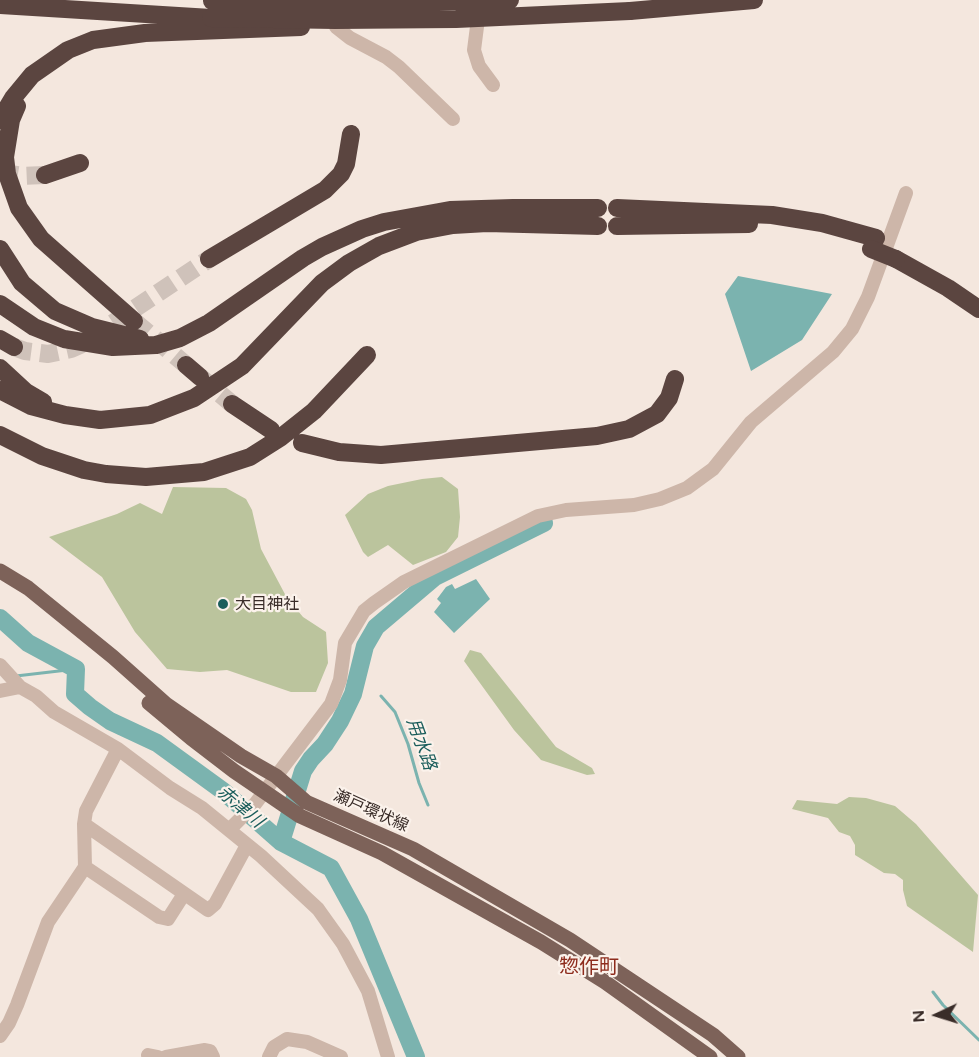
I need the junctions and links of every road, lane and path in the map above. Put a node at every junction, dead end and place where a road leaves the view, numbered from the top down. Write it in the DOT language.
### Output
graph roads {
  1 [pos="198,0"];
  2 [pos="468,0"];
  3 [pos="486,0"];
  4 [pos="510,0"];
  5 [pos="754,0"];
  6 [pos="0,5"];
  7 [pos="212,16"];
  8 [pos="336,27"];
  9 [pos="55,58"];
  10 [pos="493,85"];
  11 [pos="0,120"];
  12 [pos="453,120"];
  13 [pos="351,134"];
  14 [pos="80,163"];
  15 [pos="45,175"];
  16 [pos="906,193"];
  17 [pos="617,217"];
  18 [pos="0,249"];
  19 [pos="898,253"];
  20 [pos="209,259"];
  21 [pos="979,294"];
  22 [pos="0,304"];
  23 [pos="979,309"];
  24 [pos="134,321"];
  25 [pos="195,331"];
  26 [pos="367,355"];
  27 [pos="0,369"];
  28 [pos="675,379"];
  29 [pos="0,390"];
  30 [pos="232,404"];
  31 [pos="84,418"];
  32 [pos="271,430"];
  33 [pos="0,435"];
  34 [pos="302,443"];
  35 [pos="3,573"];
  36 [pos="2,667"];
  37 [pos="18,684"];
  38 [pos="0,691"];
  39 [pos="118,749"];
  40 [pos="276,776"];
  41 [pos="259,798"];
  42 [pos="303,809"];
  43 [pos="84,824"];
  44 [pos="229,830"];
  45 [pos="247,845"];
  46 [pos="85,867"];
  47 [pos="184,894"];
  48 [pos="4,1022"];
  49 [pos="0,1035"];
  50 [pos="166,1057"];
  51 [pos="213,1057"];
  52 [pos="269,1057"];
  53 [pos="341,1057"];
  54 [pos="388,1057"];
  55 [pos="710,1057"];
  56 [pos="738,1057"];
  1 -- 7 [label="highway"];
  2 -- 3 [label="highway, bridge"];
  3 -- 4 [label="highway, bridge"];
  3 -- 7 [label="highway, bridge"];
  3 -- 10 [label="street"];
  5 -- 7 [label="highway, bridge"];
  6 -- 7 [label="highway"];
  7 -- 9 [label="highway"];
  8 -- 12 [label="street"];
  9 -- 11 [label="highway"];
  9 -- 24 [label="highway"];
  13 -- 20 [label="highway"];
  14 -- 15 [label="highway"];
  16 -- 40 [label="street"];
  17 -- 19 [label="highway"];
  18 -- 25 [label="highway"];
  19 -- 21 [label="highway"];
  19 -- 23 [label="highway"];
  22 -- 25 [label="highway"];
  25 -- 31 [label="highway"];
  26 -- 33 [label="highway"];
  27 -- 31 [label="highway"];
  28 -- 34 [label="highway"];
  29 -- 31 [label="highway"];
  30 -- 32 [label="highway"];
  35 -- 40 [label="main road, 瀬戸環状線"];
  35 -- 41 [label="main road, 瀬戸環状線"];
  36 -- 37 [label="street"];
  37 -- 38 [label="street"];
  37 -- 39 [label="street"];
  39 -- 43 [label="street"];
  39 -- 44 [label="street"];
  40 -- 41 [label="street"];
  40 -- 42 [label="main road, 瀬戸環状線"];
  41 -- 42 [label="main road, 瀬戸環状線"];
  41 -- 44 [label="street"];
  42 -- 55 [label="main road, 瀬戸環状線"];
  42 -- 56 [label="main road, 瀬戸環状線"];
  43 -- 46 [label="street"];
  43 -- 47 [label="street"];
  44 -- 45 [label="street"];
  45 -- 47 [label="street"];
  45 -- 54 [label="street"];
  46 -- 47 [label="street"];
  46 -- 48 [label="street"];
  48 -- 49 [label="street"];
  50 -- 51 [label="street"];
  52 -- 53 [label="street"];
}
